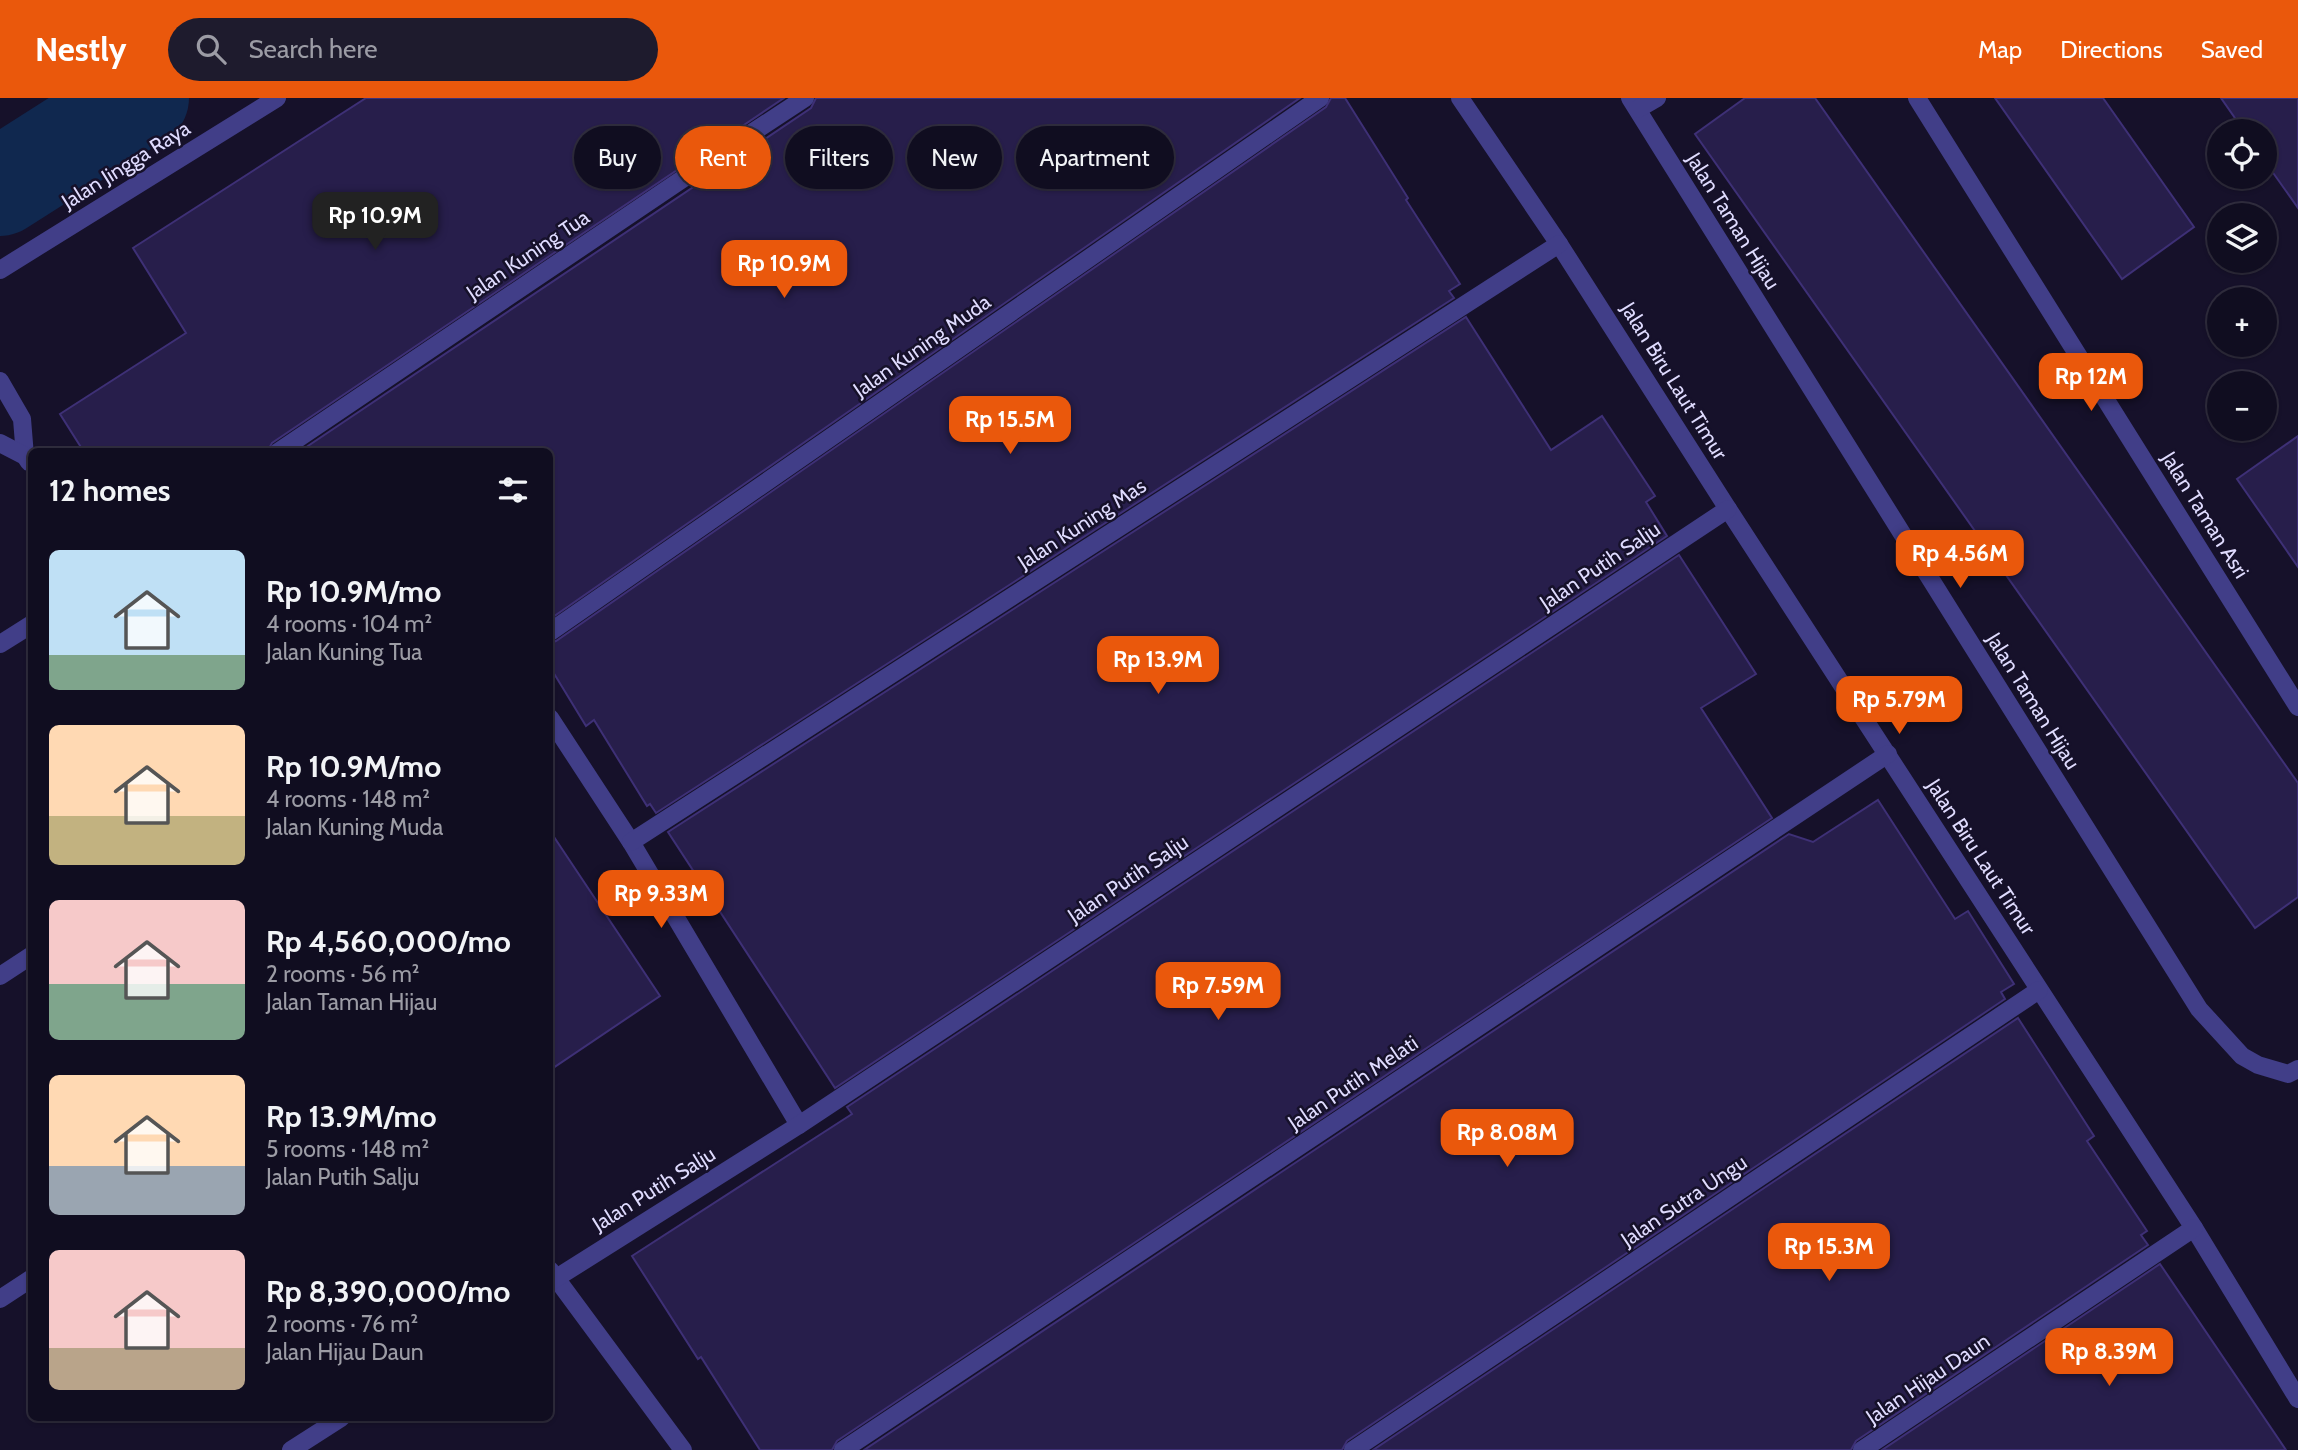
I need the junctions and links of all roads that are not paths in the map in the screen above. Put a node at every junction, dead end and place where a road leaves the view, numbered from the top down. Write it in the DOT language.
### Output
graph roads {
  1 [pos="277,98"];
  2 [pos="806,98"];
  3 [pos="1320,98"];
  4 [pos="1460,98"];
  5 [pos="1657,98"];
  6 [pos="1917,98"];
  7 [pos="1634,104"];
  8 [pos="1559,244"];
  9 [pos="0,270"];
  10 [pos="0,380"];
  11 [pos="0,443"];
  12 [pos="284,448"];
  13 [pos="28,461"];
  14 [pos="1728,509"];
  15 [pos="28,626"];
  16 [pos="553,630"];
  17 [pos="0,644"];
  18 [pos="2298,707"];
  19 [pos="553,723"];
  20 [pos="1888,754"];
  21 [pos="631,842"];
  22 [pos="28,958"];
  23 [pos="0,976"];
  24 [pos="2039,990"];
  25 [pos="2298,1069"];
  26 [pos="799,1125"];
  27 [pos="2194,1228"];
  28 [pos="553,1276"];
  29 [pos="553,1280"];
  30 [pos="28,1281"];
  31 [pos="0,1299"];
  32 [pos="2298,1399"];
  33 [pos="336,1421"];
  34 [pos="291,1450"];
  35 [pos="683,1450"];
  36 [pos="843,1450"];
  37 [pos="1353,1450"];
  38 [pos="1863,1450"];
  1 -- 9 [label="street, Jalan Jingga Raya"];
  2 -- 12 [label="street, Jalan Kuning Tua"];
  3 -- 16 [label="street, Jalan Kuning Muda"];
  4 -- 8 [label="street, Jalan Biru Laut Timur"];
  5 -- 7 [label="street"];
  6 -- 18 [label="street, Jalan Taman Asri"];
  7 -- 25 [label="street, Jalan Taman Hijau"];
  8 -- 14 [label="street, Jalan Biru Laut Timur"];
  8 -- 21 [label="street, Jalan Kuning Mas"];
  10 -- 13 [label="street"];
  11 -- 13 [label="street"];
  14 -- 20 [label="street, Jalan Biru Laut Timur"];
  14 -- 26 [label="street, Jalan Putih Salju"];
  15 -- 17 [label="street"];
  19 -- 21 [label="street"];
  20 -- 24 [label="street, Jalan Biru Laut Timur"];
  20 -- 36 [label="street, Jalan Putih Melati"];
  21 -- 26 [label="street"];
  22 -- 23 [label="street"];
  24 -- 27 [label="street, Jalan Biru Laut Timur"];
  24 -- 37 [label="street, Jalan Sutra Ungu"];
  26 -- 28 [label="street, Jalan Putih Salju"];
  27 -- 32 [label="street, Jalan Biru Laut Timur"];
  27 -- 38 [label="street, Jalan Hijau Daun"];
  29 -- 35 [label="street"];
  30 -- 31 [label="street"];
  33 -- 34 [label="street"];
}
